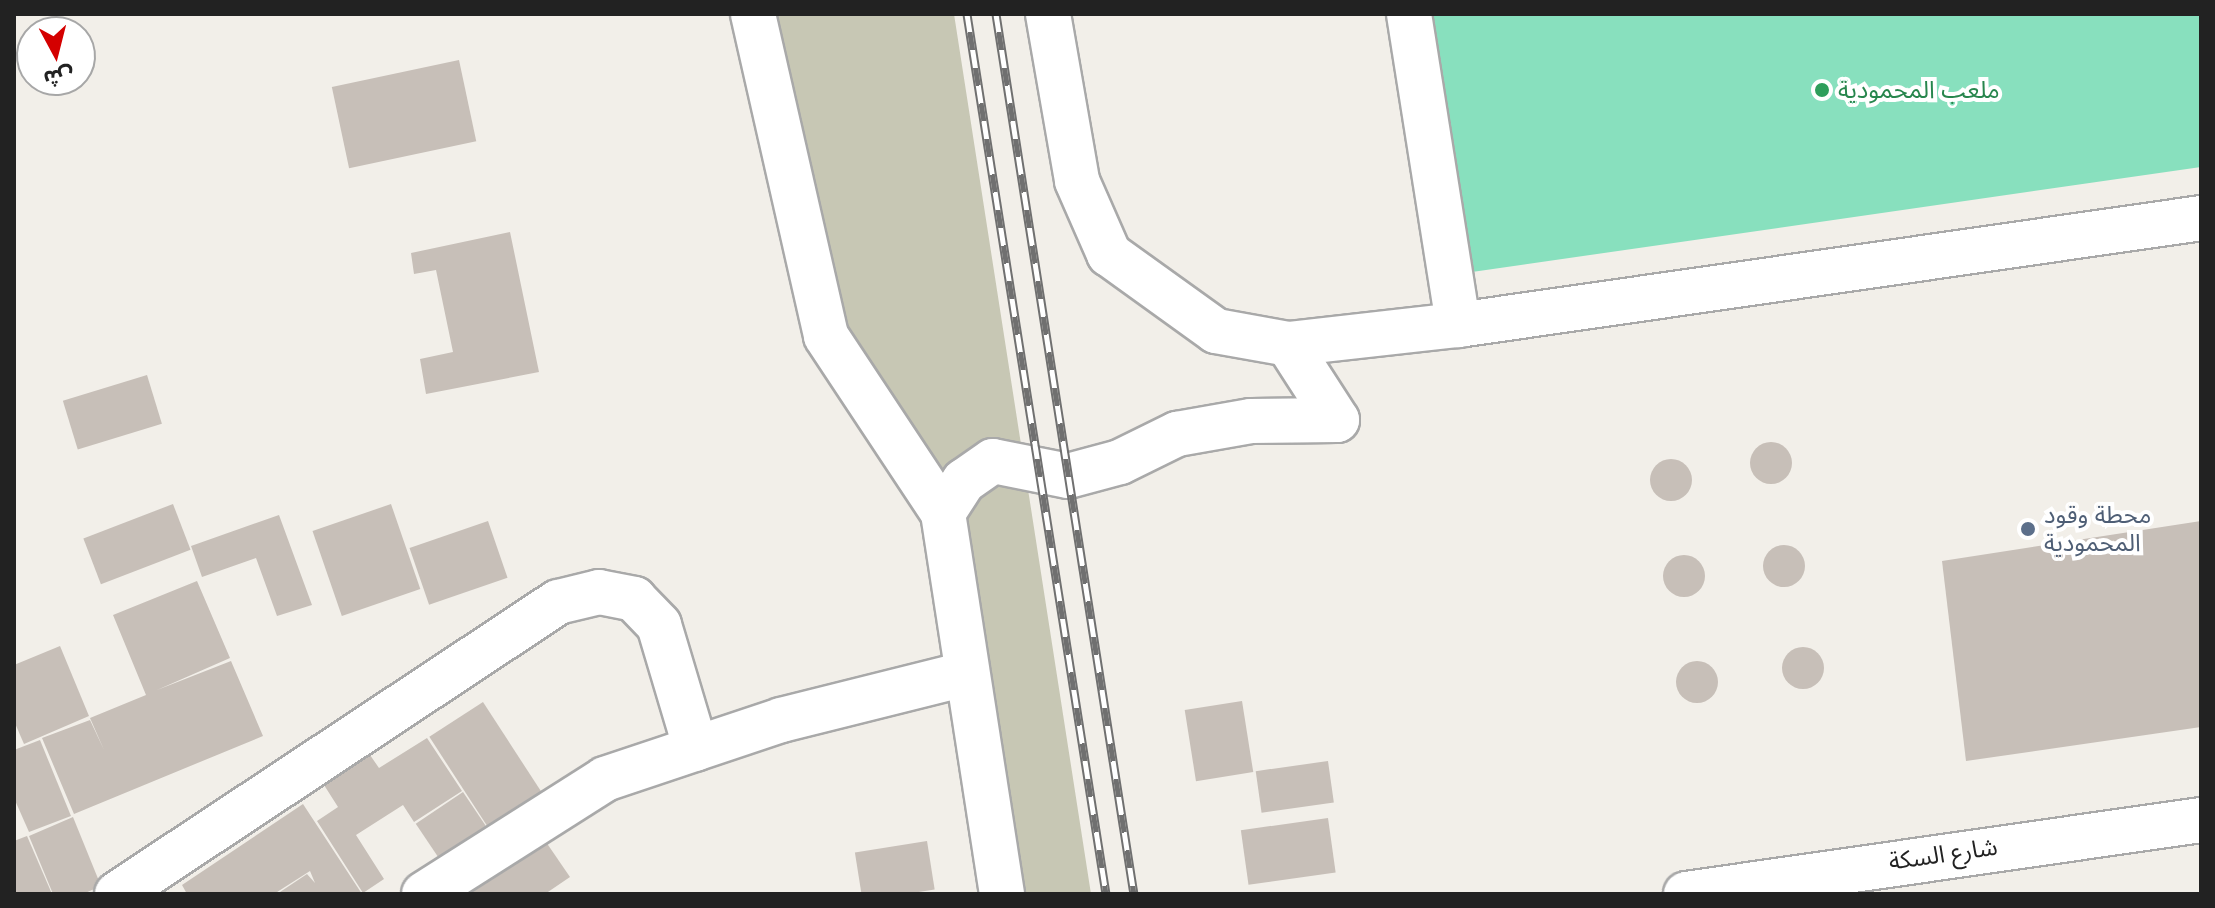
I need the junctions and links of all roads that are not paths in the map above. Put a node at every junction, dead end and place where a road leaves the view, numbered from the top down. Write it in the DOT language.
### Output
graph roads {
  1 [pos="753,14"];
  2 [pos="1048,14"];
  3 [pos="1409,14"];
  4 [pos="2201,218"];
  5 [pos="1458,325"];
  6 [pos="1288,344"];
  7 [pos="943,513"];
  8 [pos="966,674"];
  9 [pos="696,749"];
  10 [pos="2201,820"];
  11 [pos="1929,875"];
  12 [pos="117,894"];
  13 [pos="424,894"];
  14 [pos="1002,894"];
  15 [pos="1686,894"];
  1 -- 7 [label="street"];
  2 -- 6 [label="street"];
  3 -- 5 [label="street"];
  4 -- 5 [label="street"];
  5 -- 6 [label="street"];
  6 -- 7 [label="street"];
  7 -- 8 [label="street"];
  8 -- 9 [label="street"];
  8 -- 14 [label="street"];
  9 -- 12 [label="street"];
  9 -- 13 [label="street"];
  10 -- 11 [label="street, شارع السكة"];
  11 -- 15 [label="street, شارع السكة"];
}
